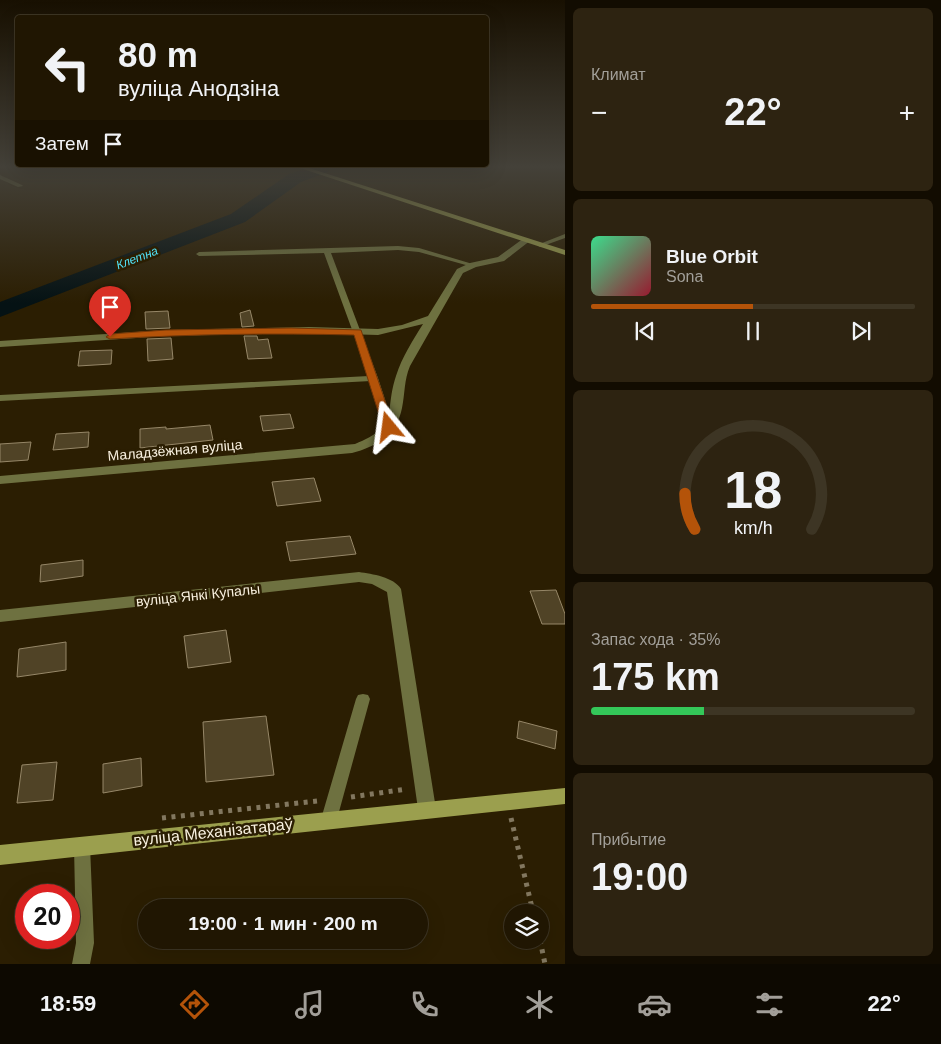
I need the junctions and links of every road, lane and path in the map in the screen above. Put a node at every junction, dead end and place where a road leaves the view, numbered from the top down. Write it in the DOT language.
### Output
graph roads {
  1 [pos="443,213"];
  2 [pos="565,236"];
  3 [pos="526,240"];
  4 [pos="540,244"];
  5 [pos="327,251"];
  6 [pos="565,253"];
  7 [pos="199,254"];
  8 [pos="474,265"];
  9 [pos="431,318"];
  10 [pos="358,332"];
  11 [pos="0,344"];
  12 [pos="374,378"];
  13 [pos="0,398"];
  14 [pos="389,427"];
  15 [pos="0,480"];
  16 [pos="0,616"];
  17 [pos="363,699"];
  18 [pos="423,785"];
  19 [pos="565,796"];
  20 [pos="335,798"];
  21 [pos="507,802"];
  22 [pos="427,809"];
  23 [pos="159,818"];
  24 [pos="329,819"];
  25 [pos="82,846"];
  26 [pos="0,855"];
  27 [pos="531,904"];
  28 [pos="542,949"];
  29 [pos="82,964"];
  30 [pos="545,964"];
  1 -- 3 [label="street"];
  2 -- 4 [label="lane"];
  3 -- 4 [label="street"];
  3 -- 8 [label="street"];
  4 -- 6 [label="street"];
  5 -- 7 [label="lane"];
  5 -- 8 [label="lane"];
  5 -- 10 [label="lane"];
  8 -- 9 [label="street"];
  9 -- 10 [label="street"];
  9 -- 14 [label="street"];
  10 -- 11 [label="street"];
  10 -- 12 [label="lane"];
  12 -- 13 [label="lane"];
  12 -- 14 [label="lane"];
  14 -- 15 [label="street, Маладзёжная вуліца"];
  16 -- 18 [label="street, вуліца Янкі Купалы"];
  17 -- 20 [label="lane"];
  18 -- 20 [label="path"];
  18 -- 22 [label="street"];
  19 -- 21 [label="street, вуліца Механізатараў"];
  20 -- 23 [label="path"];
  20 -- 24 [label="lane"];
  21 -- 22 [label="street, вуліца Механізатараў"];
  21 -- 27 [label="path"];
  22 -- 24 [label="street, вуліца Механізатараў"];
  24 -- 25 [label="street, вуліца Механізатараў"];
  25 -- 26 [label="street, вуліца Механізатараў"];
  25 -- 29 [label="lane"];
  28 -- 30 [label="path"];
}
